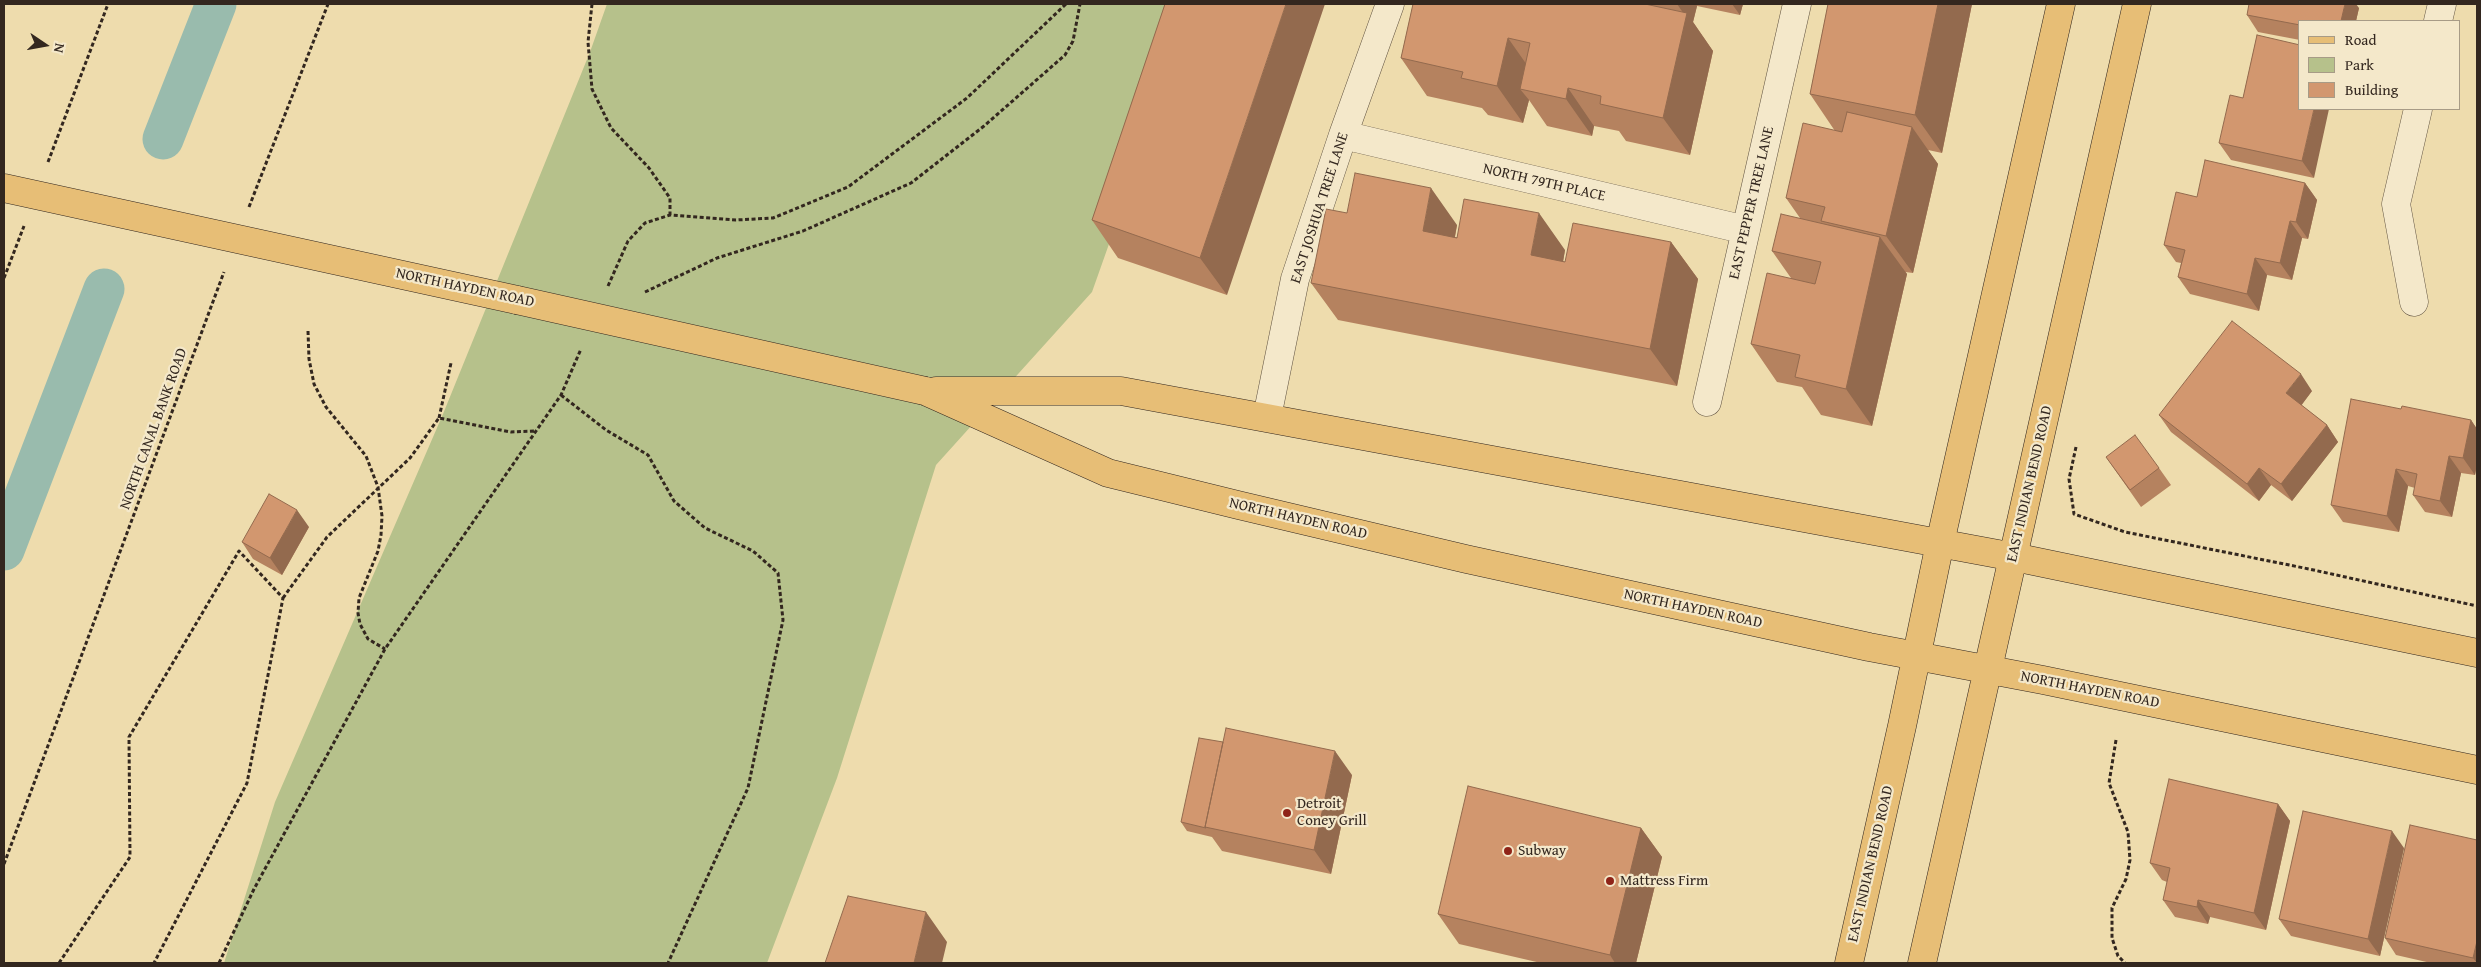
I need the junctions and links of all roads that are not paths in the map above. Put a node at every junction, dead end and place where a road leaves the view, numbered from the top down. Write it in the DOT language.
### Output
graph roads {
  1 [pos="1390,4"];
  2 [pos="1798,4"];
  3 [pos="2062,4"];
  4 [pos="2137,4"];
  5 [pos="2442,4"];
  6 [pos="2438,20"];
  7 [pos="2418,110"];
  8 [pos="1343,136"];
  9 [pos="4,188"];
  10 [pos="1746,230"];
  11 [pos="2414,302"];
  12 [pos="925,391"];
  13 [pos="1707,402"];
  14 [pos="1267,417"];
  15 [pos="1940,543"];
  16 [pos="2014,557"];
  17 [pos="2477,653"];
  18 [pos="1917,657"];
  19 [pos="1989,670"];
  20 [pos="2477,770"];
  21 [pos="1849,963"];
  22 [pos="1922,963"];
  1 -- 8 [label="street, EAST JOSHUA TREE LANE"];
  2 -- 10 [label="street, EAST PEPPER TREE LANE"];
  3 -- 15 [label="main road, EAST INDIAN BEND ROAD"];
  4 -- 16 [label="main road, EAST INDIAN BEND ROAD"];
  5 -- 6 [label="street"];
  7 -- 11 [label="street"];
  8 -- 10 [label="street, NORTH 79TH PLACE"];
  8 -- 14 [label="street, EAST JOSHUA TREE LANE"];
  9 -- 12 [label="main road, NORTH HAYDEN ROAD, bridge"];
  10 -- 13 [label="street, EAST PEPPER TREE LANE"];
  12 -- 14 [label="main road, NORTH HAYDEN ROAD"];
  12 -- 18 [label="main road, NORTH HAYDEN ROAD"];
  14 -- 15 [label="main road, NORTH HAYDEN ROAD"];
  15 -- 16 [label="main road, NORTH HAYDEN ROAD"];
  15 -- 18 [label="main road, EAST INDIAN BEND ROAD"];
  16 -- 17 [label="main road, NORTH HAYDEN ROAD"];
  16 -- 19 [label="main road, EAST INDIAN BEND ROAD"];
  18 -- 19 [label="main road, NORTH HAYDEN ROAD"];
  18 -- 21 [label="main road, EAST INDIAN BEND ROAD"];
  19 -- 20 [label="main road, NORTH HAYDEN ROAD"];
  19 -- 22 [label="main road, EAST INDIAN BEND ROAD"];
}
